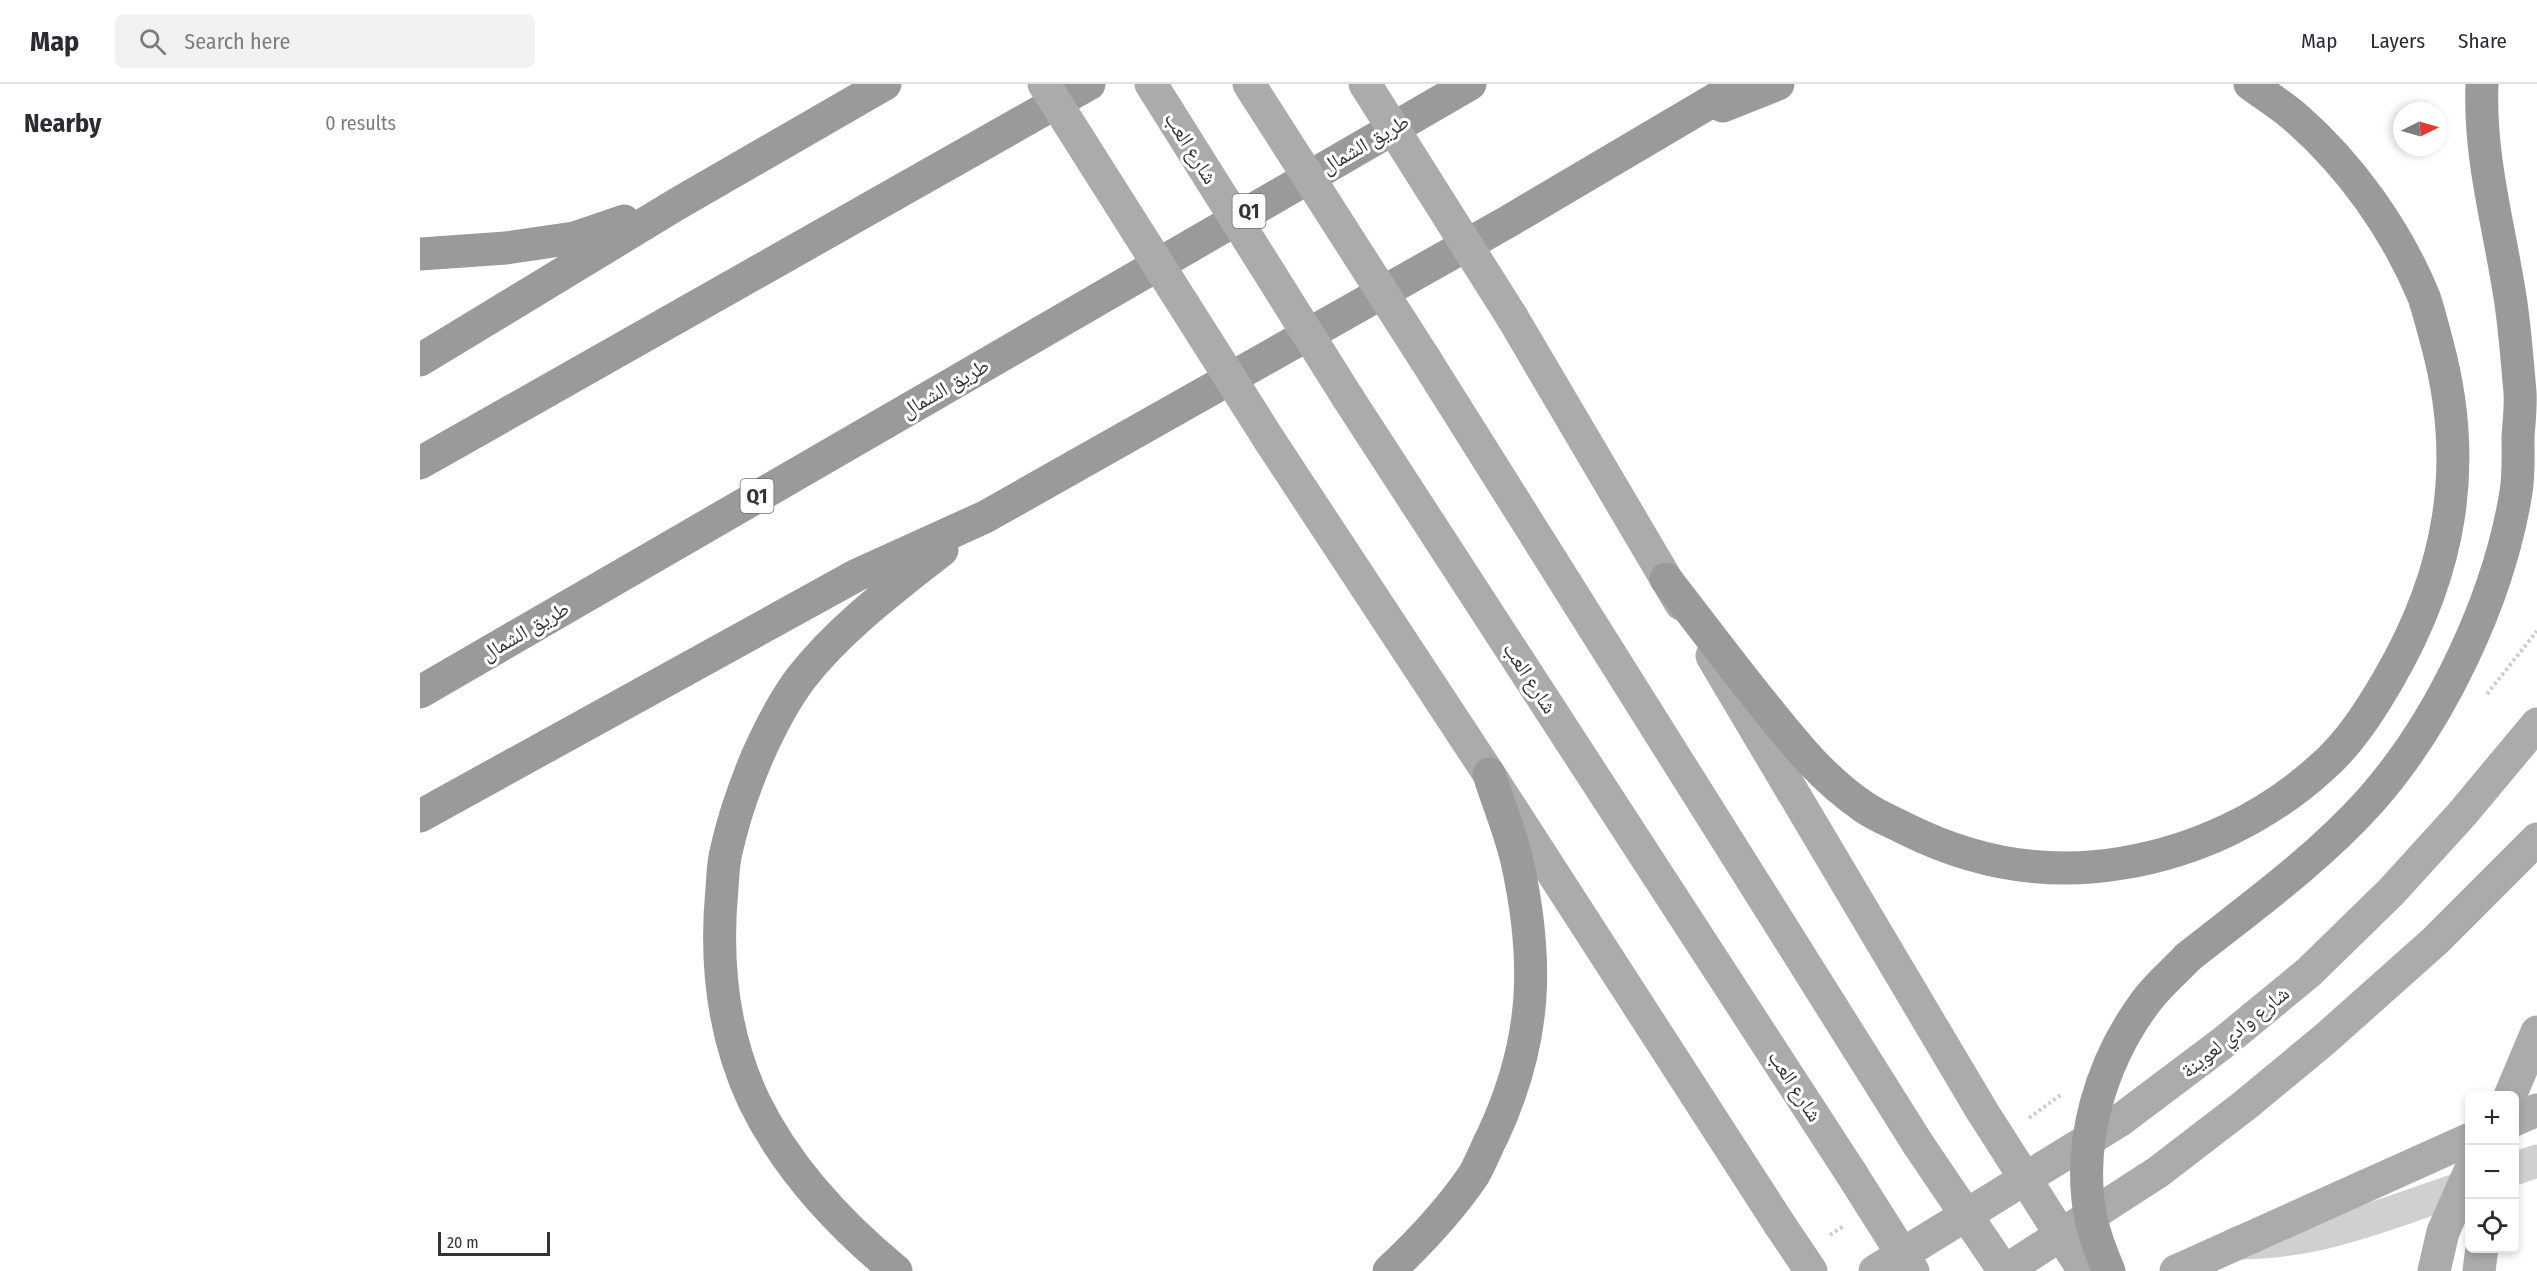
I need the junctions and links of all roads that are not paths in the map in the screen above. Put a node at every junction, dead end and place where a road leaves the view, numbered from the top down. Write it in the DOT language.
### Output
graph roads {
  1 [pos="885,84"];
  2 [pos="1044,84"];
  3 [pos="1089,84"];
  4 [pos="1151,84"];
  5 [pos="1249,84"];
  6 [pos="1365,84"];
  7 [pos="1470,84"];
  8 [pos="1741,84"];
  9 [pos="1778,84"];
  10 [pos="2250,84"];
  11 [pos="2482,84"];
  12 [pos="1662,130"];
  13 [pos="677,204"];
  14 [pos="420,254"];
  15 [pos="420,360"];
  16 [pos="420,463"];
  17 [pos="985,518"];
  18 [pos="1666,579"];
  19 [pos="420,692"];
  20 [pos="2537,724"];
  21 [pos="1489,774"];
  22 [pos="420,816"];
  23 [pos="2537,839"];
  24 [pos="2537,1032"];
  25 [pos="2512,1091"];
  26 [pos="2537,1110"];
  27 [pos="2519,1118"];
  28 [pos="2465,1142"];
  29 [pos="2537,1161"];
  30 [pos="2519,1167"];
  31 [pos="2465,1180"];
  32 [pos="2465,1186"];
  33 [pos="2236,1243"];
  34 [pos="2481,1253"];
  35 [pos="896,1271"];
  36 [pos="1389,1271"];
  37 [pos="1811,1271"];
  38 [pos="1875,1271"];
  39 [pos="1913,1271"];
  40 [pos="2005,1271"];
  41 [pos="2084,1271"];
  42 [pos="2109,1271"];
  43 [pos="2176,1271"];
  44 [pos="2434,1271"];
  45 [pos="2479,1271"];
  1 -- 13 [label="highway"];
  2 -- 21 [label="main road, bridge"];
  3 -- 16 [label="highway"];
  4 -- 39 [label="main road, شارع العب, bridge"];
  5 -- 40 [label="main road, bridge"];
  6 -- 18 [label="main road, bridge"];
  7 -- 19 [label="highway, طريق الشمال / Q1"];
  8 -- 12 [label="highway"];
  9 -- 12 [label="highway"];
  10 -- 18 [label="highway"];
  11 -- 42 [label="highway, bridge"];
  12 -- 17 [label="highway"];
  13 -- 14 [label="highway"];
  13 -- 15 [label="highway"];
  17 -- 22 [label="highway"];
  17 -- 35 [label="highway"];
  18 -- 41 [label="main road, bridge"];
  20 -- 38 [label="main road, شارع وادي لعوينة"];
  21 -- 36 [label="highway"];
  21 -- 37 [label="main road, bridge"];
  23 -- 40 [label="main road"];
  24 -- 25 [label="main road"];
  26 -- 27 [label="main road"];
  28 -- 33 [label="main road"];
  29 -- 30 [label="lane"];
  31 -- 44 [label="main road, bridge"];
  32 -- 33 [label="lane"];
  33 -- 43 [label="main road"];
  34 -- 45 [label="main road"];
}
